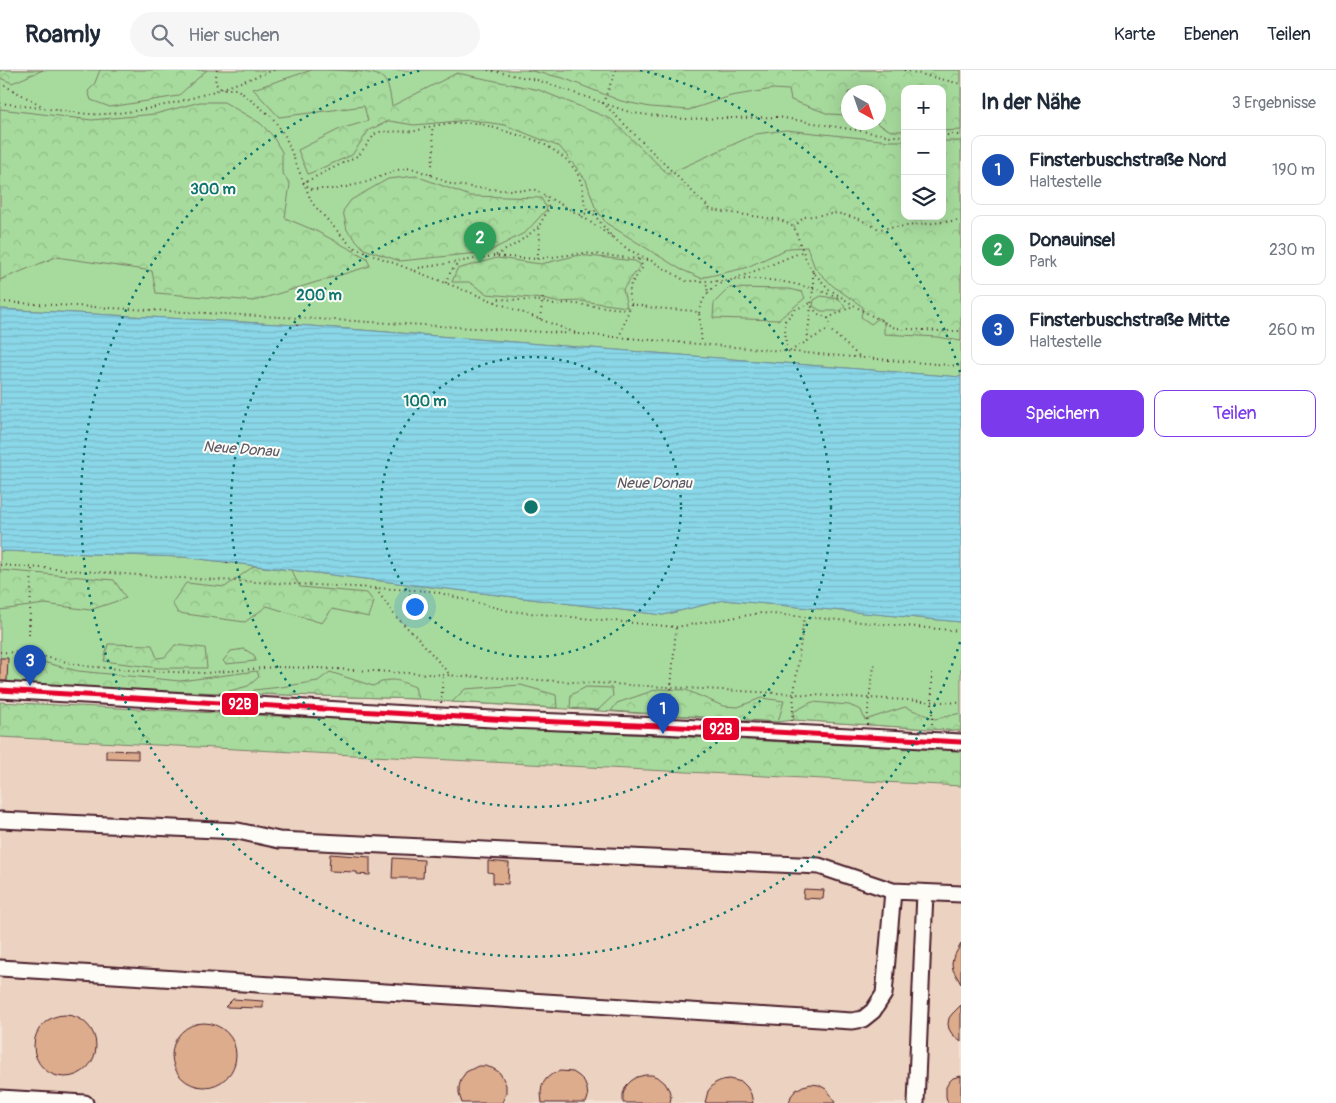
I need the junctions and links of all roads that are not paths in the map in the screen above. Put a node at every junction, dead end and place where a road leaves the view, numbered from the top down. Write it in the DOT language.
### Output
graph roads {
  1 [pos="0,690"];
  2 [pos="961,742"];
  3 [pos="0,820"];
  4 [pos="893,891"];
  5 [pos="926,893"];
  6 [pos="961,894"];
  7 [pos="0,968"];
  8 [pos="0,1098"];
  9 [pos="85,1103"];
  10 [pos="916,1103"];
  1 -- 2 [label="street"];
  3 -- 4 [label="street"];
  4 -- 5 [label="street"];
  4 -- 7 [label="street"];
  5 -- 6 [label="street"];
  5 -- 10 [label="street"];
  8 -- 9 [label="street"];
}
